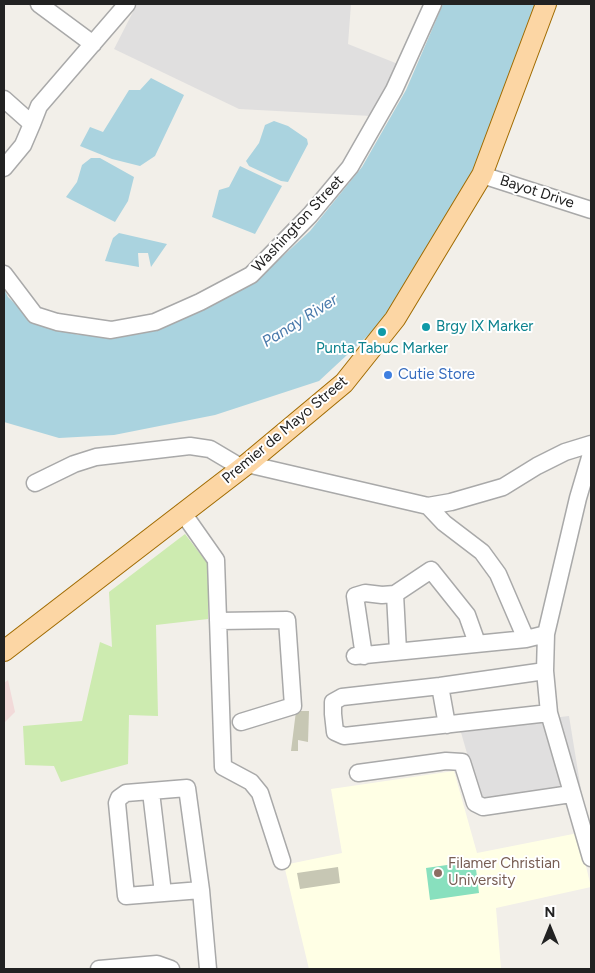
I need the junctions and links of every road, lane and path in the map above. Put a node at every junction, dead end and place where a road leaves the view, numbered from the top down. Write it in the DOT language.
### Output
graph roads {
  1 [pos="40,4"];
  2 [pos="127,4"];
  3 [pos="433,4"];
  4 [pos="546,4"];
  5 [pos="93,44"];
  6 [pos="4,99"];
  7 [pos="32,124"];
  8 [pos="4,168"];
  9 [pos="482,175"];
  10 [pos="591,210"];
  11 [pos="4,274"];
  12 [pos="591,444"];
  13 [pos="591,454"];
  14 [pos="244,466"];
  15 [pos="35,483"];
  16 [pos="428,506"];
  17 [pos="183,513"];
  18 [pos="395,594"];
  19 [pos="218,621"];
  20 [pos="546,634"];
  21 [pos="526,639"];
  22 [pos="477,643"];
  23 [pos="4,651"];
  24 [pos="398,651"];
  25 [pos="545,671"];
  26 [pos="440,686"];
  27 [pos="549,713"];
  28 [pos="242,722"];
  29 [pos="447,725"];
  30 [pos="358,773"];
  31 [pos="151,792"];
  32 [pos="571,794"];
  33 [pos="591,858"];
  34 [pos="282,861"];
  35 [pos="201,890"];
  36 [pos="163,893"];
  37 [pos="99,969"];
  38 [pos="171,969"];
  39 [pos="208,969"];
  1 -- 5 [label="street"];
  2 -- 5 [label="street"];
  3 -- 11 [label="street, Washington Street"];
  4 -- 9 [label="main road, Premier de Mayo Street"];
  5 -- 7 [label="street"];
  6 -- 7 [label="street"];
  7 -- 8 [label="street"];
  9 -- 10 [label="street, Bayot Drive"];
  9 -- 14 [label="main road, Premier de Mayo Street"];
  12 -- 16 [label="street"];
  13 -- 20 [label="street"];
  14 -- 15 [label="street"];
  14 -- 16 [label="street"];
  14 -- 17 [label="main road, Premier de Mayo Street"];
  16 -- 21 [label="street"];
  17 -- 19 [label="street"];
  17 -- 23 [label="main road, Premier de Mayo Street"];
  18 -- 22 [label="street"];
  18 -- 24 [label="street"];
  18 -- 24 [label="street"];
  19 -- 28 [label="street"];
  19 -- 34 [label="street"];
  20 -- 21 [label="street"];
  20 -- 25 [label="street"];
  21 -- 22 [label="street"];
  22 -- 24 [label="street"];
  25 -- 26 [label="street"];
  25 -- 27 [label="street"];
  26 -- 29 [label="street"];
  26 -- 29 [label="street"];
  27 -- 29 [label="street"];
  27 -- 32 [label="street"];
  30 -- 32 [label="street"];
  31 -- 35 [label="street"];
  31 -- 36 [label="street"];
  31 -- 36 [label="street"];
  32 -- 33 [label="street"];
  35 -- 36 [label="street"];
  35 -- 39 [label="street"];
  37 -- 38 [label="street"];
}
